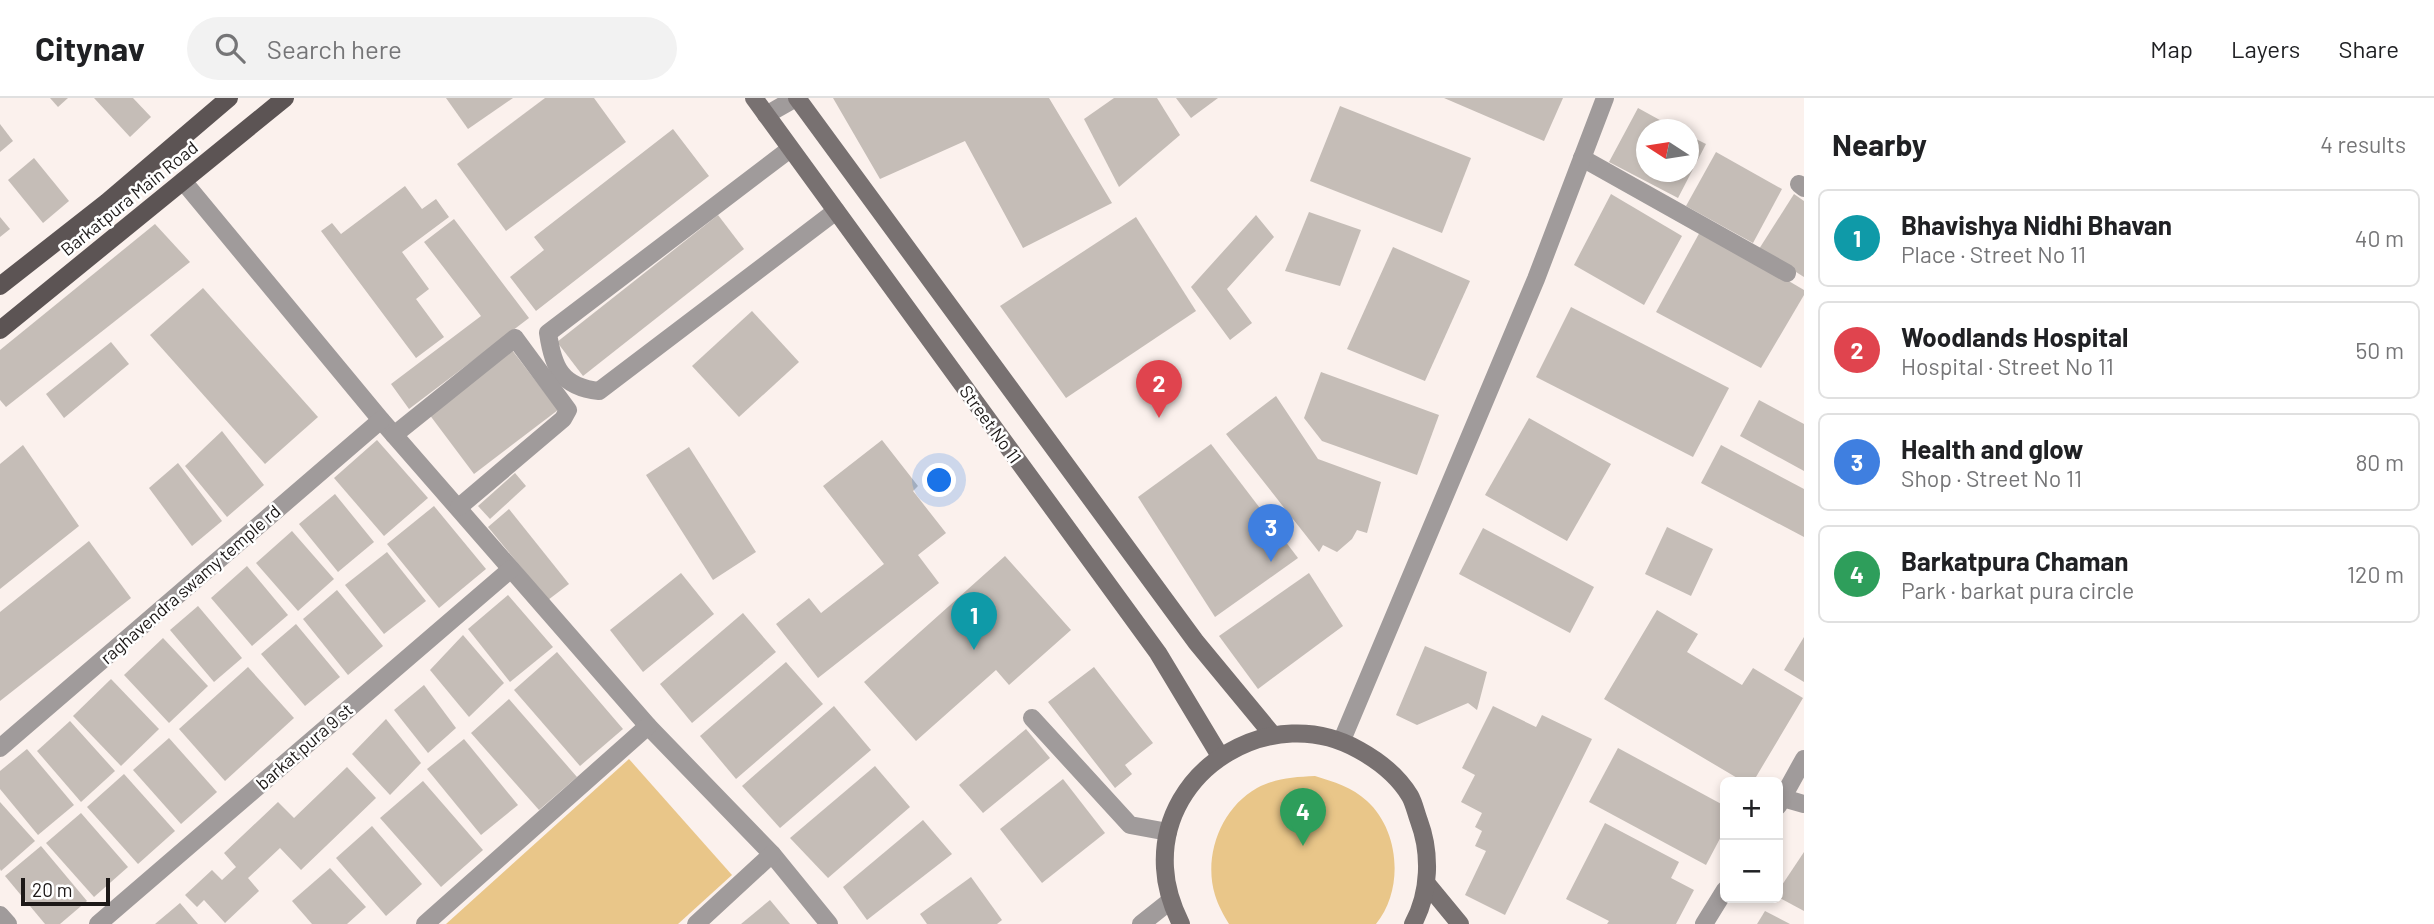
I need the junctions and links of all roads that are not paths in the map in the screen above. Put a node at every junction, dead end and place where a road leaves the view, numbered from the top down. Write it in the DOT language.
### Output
graph roads {
  1 [pos="229,98"];
  2 [pos="285,98"];
  3 [pos="754,98"];
  4 [pos="796,98"];
  5 [pos="1605,98"];
  6 [pos="766,115"];
  7 [pos="790,149"];
  8 [pos="1582,158"];
  9 [pos="183,181"];
  10 [pos="836,211"];
  11 [pos="1787,273"];
  12 [pos="0,286"];
  13 [pos="0,330"];
  14 [pos="380,420"];
  15 [pos="394,435"];
  16 [pos="459,507"];
  17 [pos="511,569"];
  18 [pos="1032,718"];
  19 [pos="648,726"];
  20 [pos="1272,734"];
  21 [pos="1342,740"];
  22 [pos="0,748"];
  23 [pos="1220,756"];
  24 [pos="1804,760"];
  25 [pos="1783,797"];
  26 [pos="1783,802"];
  27 [pos="1804,804"];
  28 [pos="1168,832"];
  29 [pos="772,855"];
  30 [pos="1427,884"];
  31 [pos="1720,898"];
  32 [pos="1170,901"];
  33 [pos="0,915"];
  34 [pos="8,924"];
  35 [pos="97,924"];
  36 [pos="425,924"];
  37 [pos="696,924"];
  38 [pos="829,924"];
  39 [pos="1141,924"];
  40 [pos="1181,924"];
  41 [pos="1413,924"];
  42 [pos="1460,924"];
  43 [pos="1704,924"];
  1 -- 12 [label="main road"];
  2 -- 9 [label="main road, Barkatpura Main Road"];
  3 -- 6 [label="main road, Street No 11"];
  4 -- 6 [label="street"];
  4 -- 20 [label="main road"];
  5 -- 8 [label="street"];
  6 -- 7 [label="main road, Street No 11"];
  7 -- 10 [label="main road, Street No 11"];
  7 -- 10 [label="street"];
  8 -- 11 [label="street"];
  8 -- 21 [label="street"];
  9 -- 13 [label="main road, Barkatpura Main Road"];
  9 -- 14 [label="street"];
  10 -- 23 [label="main road, Street No 11"];
  14 -- 15 [label="street"];
  14 -- 22 [label="street, raghavendra swamy temple rd"];
  15 -- 16 [label="street"];
  15 -- 16 [label="street"];
  16 -- 17 [label="street"];
  17 -- 19 [label="street"];
  17 -- 35 [label="street, barkat pura 9 st"];
  18 -- 28 [label="street"];
  19 -- 29 [label="street"];
  19 -- 36 [label="street"];
  20 -- 21 [label="main road"];
  20 -- 23 [label="main road"];
  21 -- 30 [label="main road"];
  23 -- 28 [label="main road"];
  24 -- 25 [label="street"];
  26 -- 27 [label="street"];
  28 -- 32 [label="main road"];
  29 -- 37 [label="street"];
  29 -- 38 [label="street"];
  30 -- 41 [label="main road"];
  30 -- 42 [label="main road"];
  31 -- 43 [label="street"];
  32 -- 39 [label="street"];
  32 -- 40 [label="main road"];
  33 -- 34 [label="street"];
}
